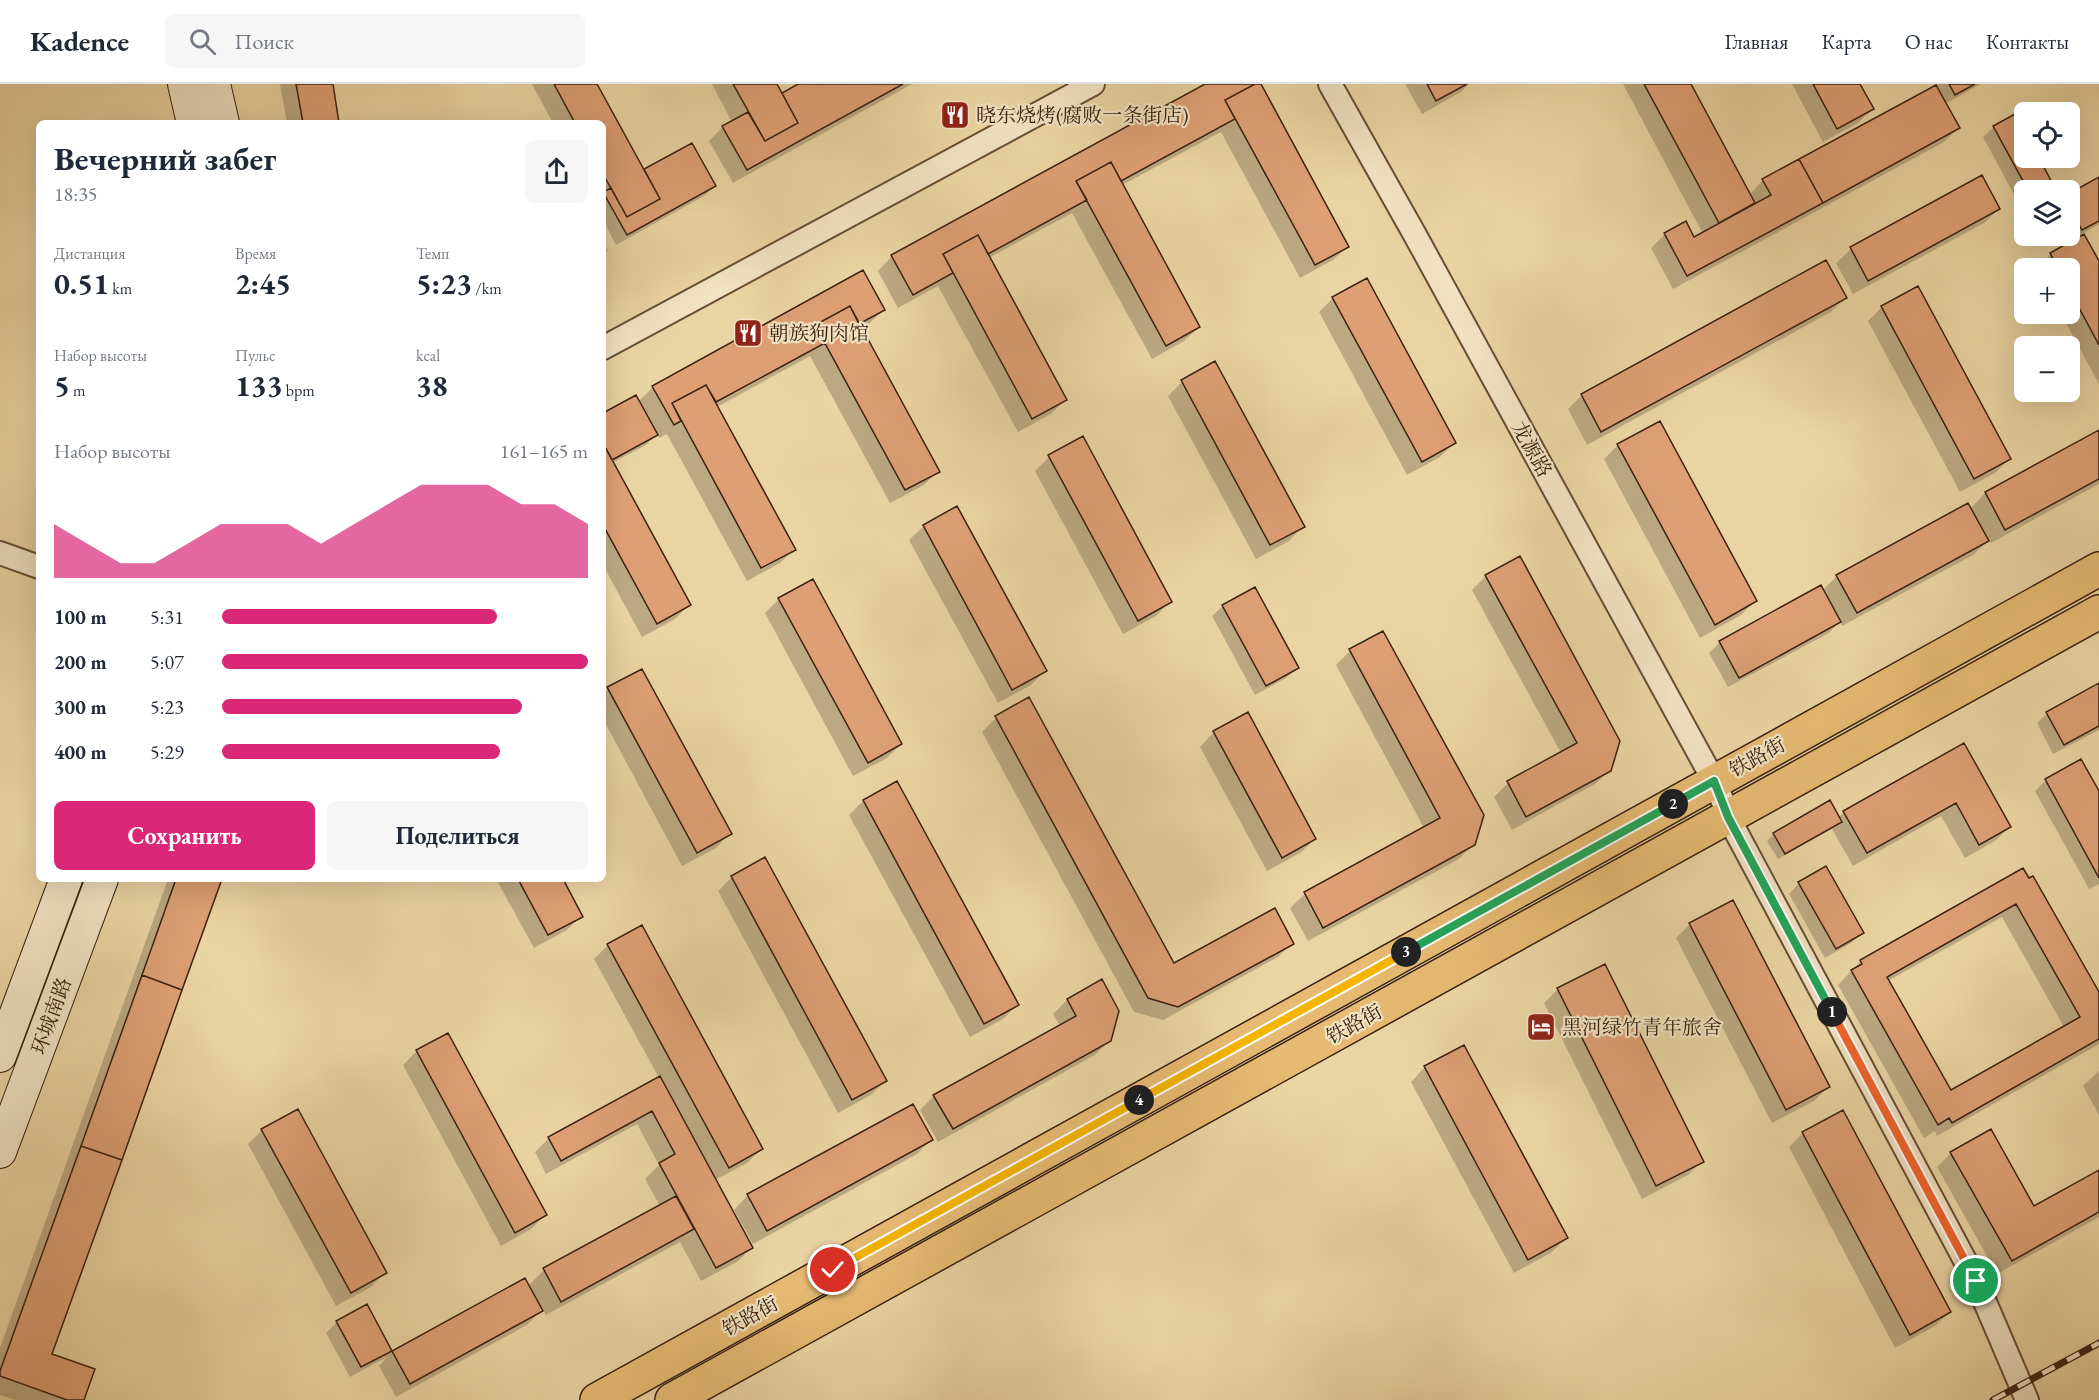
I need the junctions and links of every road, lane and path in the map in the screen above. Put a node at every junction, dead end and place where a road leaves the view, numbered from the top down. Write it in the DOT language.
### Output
graph roads {
  1 [pos="184,84"];
  2 [pos="214,84"];
  3 [pos="1094,84"];
  4 [pos="1330,84"];
  5 [pos="192,120"];
  6 [pos="222,120"];
  7 [pos="606,346"];
  8 [pos="0,553"];
  9 [pos="36,566"];
  10 [pos="2099,569"];
  11 [pos="2099,612"];
  12 [pos="1714,781"];
  13 [pos="1728,817"];
  14 [pos="65,882"];
  15 [pos="101,882"];
  16 [pos="0,1056"];
  17 [pos="0,1152"];
  18 [pos="597,1400"];
  19 [pos="672,1400"];
  20 [pos="2027,1400"];
  1 -- 5 [label="main road"];
  2 -- 6 [label="main road"];
  3 -- 7 [label="street"];
  4 -- 12 [label="street, 龙源路"];
  8 -- 9 [label="street"];
  10 -- 12 [label="main road, 铁路街"];
  11 -- 13 [label="main road, 铁路街"];
  12 -- 13 [label="street, 龙源路"];
  12 -- 18 [label="main road, 铁路街"];
  13 -- 19 [label="main road, 铁路街"];
  13 -- 20 [label="street, 龙源路"];
  14 -- 16 [label="main road, 环城南路"];
  15 -- 17 [label="main road, 环城南路"];
}
